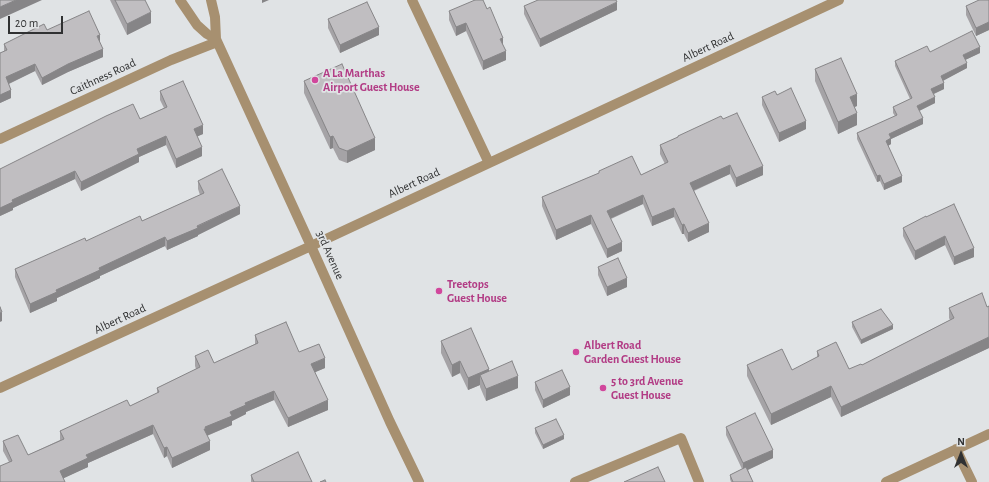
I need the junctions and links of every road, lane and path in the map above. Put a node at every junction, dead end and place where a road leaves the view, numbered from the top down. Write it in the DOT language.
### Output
graph roads {
  1 [pos="180,0"];
  2 [pos="211,0"];
  3 [pos="412,0"];
  4 [pos="839,0"];
  5 [pos="217,40"];
  6 [pos="0,139"];
  7 [pos="489,163"];
  8 [pos="311,246"];
  9 [pos="0,388"];
  10 [pos="988,438"];
  11 [pos="956,450"];
  12 [pos="419,482"];
  13 [pos="575,482"];
  14 [pos="699,482"];
  15 [pos="886,482"];
  16 [pos="972,482"];
  1 -- 5 [label="street, 3rd Avenue"];
  2 -- 5 [label="street, 3rd Avenue"];
  3 -- 7 [label="street"];
  4 -- 7 [label="street, Albert Road"];
  5 -- 6 [label="street, Caithness Road"];
  5 -- 8 [label="street, 3rd Avenue"];
  7 -- 8 [label="street, Albert Road"];
  8 -- 9 [label="street, Albert Road"];
  8 -- 12 [label="street, 3rd Avenue"];
  10 -- 11 [label="street"];
  11 -- 15 [label="street"];
  11 -- 16 [label="street"];
  13 -- 14 [label="street"];
}
